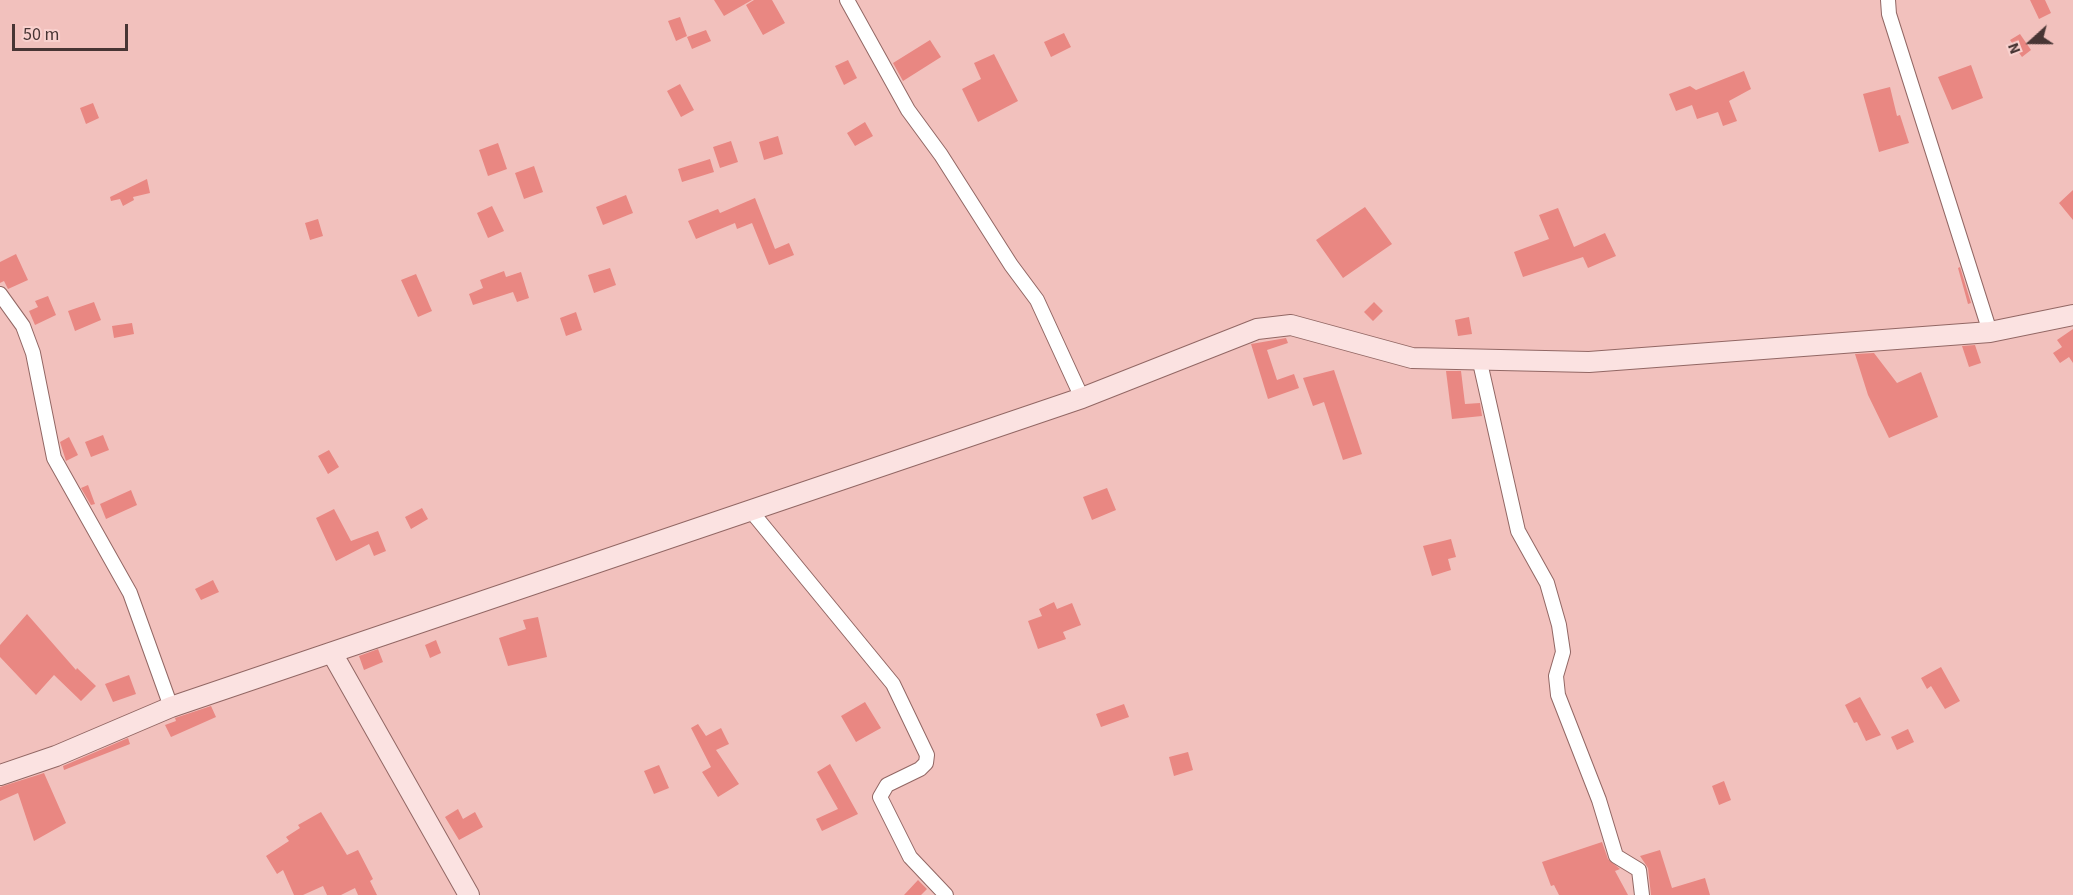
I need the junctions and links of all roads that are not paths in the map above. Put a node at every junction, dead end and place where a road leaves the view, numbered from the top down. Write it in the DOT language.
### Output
graph roads {
  1 [pos="847,0"];
  2 [pos="1888,0"];
  3 [pos="0,294"];
  4 [pos="2073,315"];
  5 [pos="1990,332"];
  6 [pos="1479,358"];
  7 [pos="1082,398"];
  8 [pos="751,511"];
  9 [pos="332,653"];
  10 [pos="171,707"];
  11 [pos="0,775"];
  12 [pos="469,895"];
  13 [pos="946,895"];
  14 [pos="1642,895"];
  1 -- 7 [label="street"];
  2 -- 5 [label="street"];
  3 -- 10 [label="street"];
  4 -- 5 [label="street"];
  5 -- 6 [label="street"];
  6 -- 7 [label="street"];
  6 -- 14 [label="street"];
  7 -- 8 [label="street"];
  8 -- 9 [label="street"];
  8 -- 13 [label="street"];
  9 -- 10 [label="street"];
  9 -- 12 [label="street"];
  10 -- 11 [label="street"];
}
